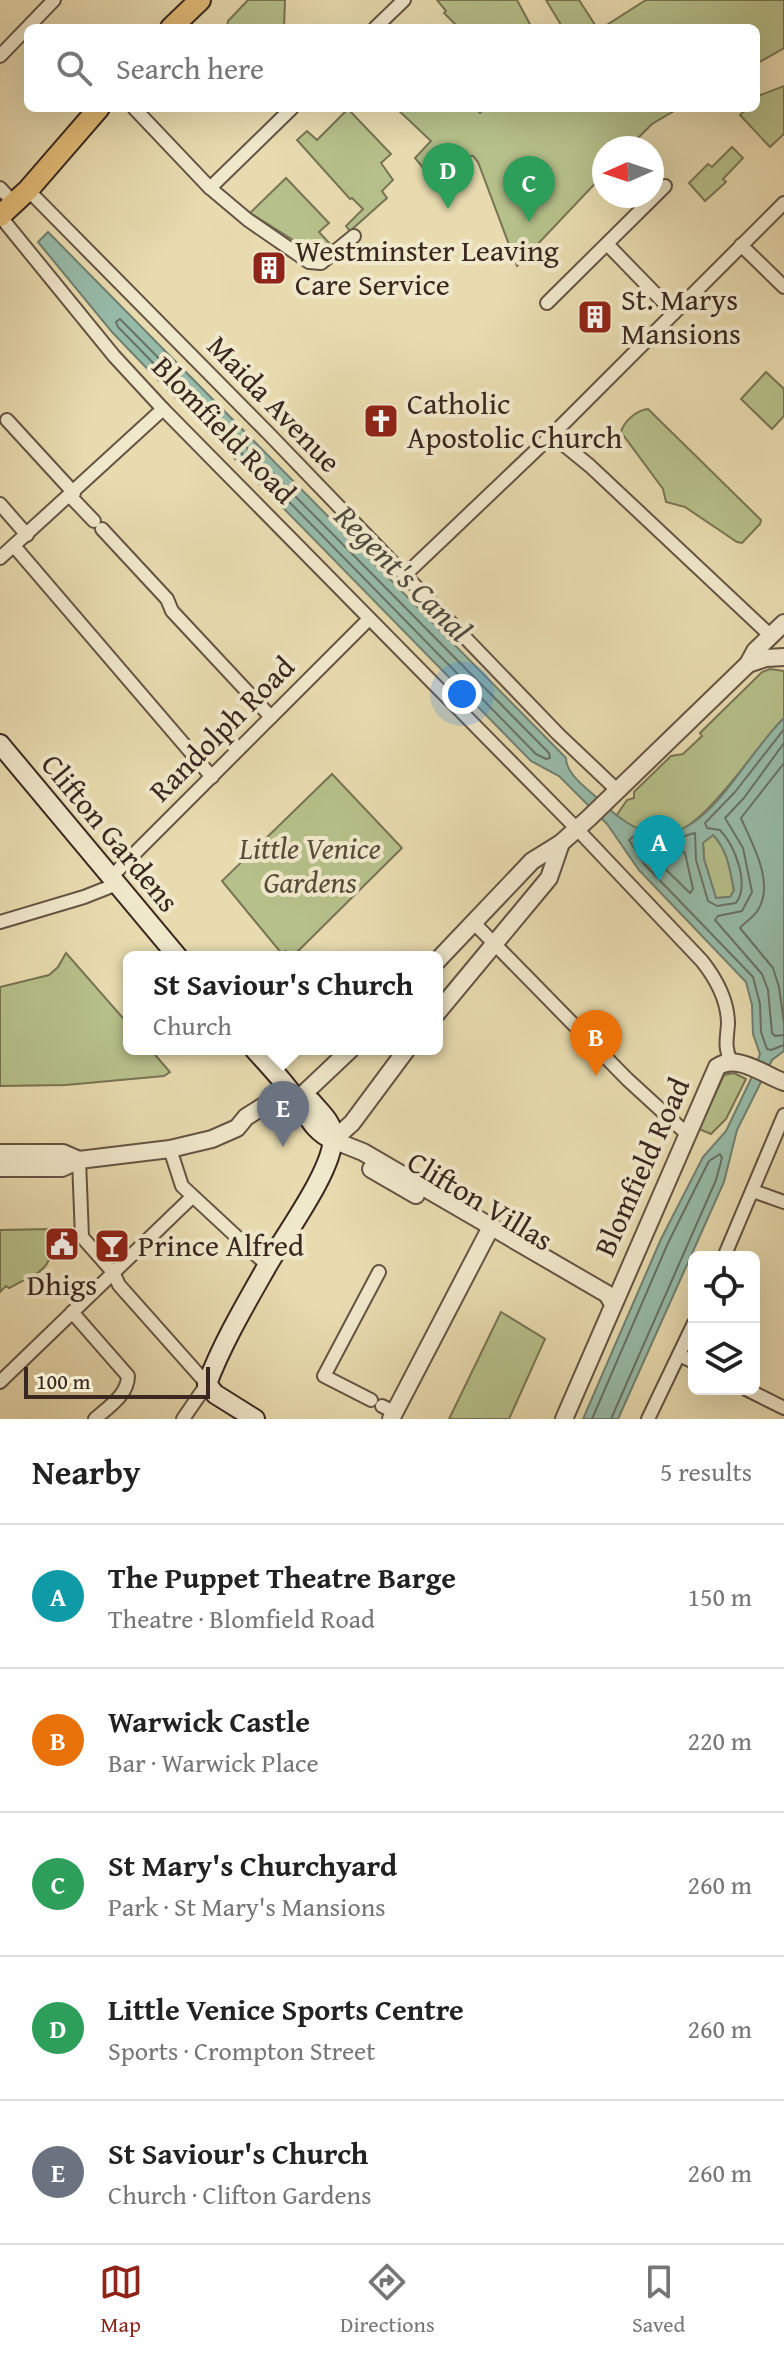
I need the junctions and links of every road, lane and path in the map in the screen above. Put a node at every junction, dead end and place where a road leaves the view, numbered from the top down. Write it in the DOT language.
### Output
graph roads {
  1 [pos="54,0"];
  2 [pos="200,0"];
  3 [pos="404,0"];
  4 [pos="31,24"];
  5 [pos="175,24"];
  6 [pos="379,24"];
  7 [pos="24,31"];
  8 [pos="0,56"];
  9 [pos="95,112"];
  10 [pos="138,112"];
  11 [pos="288,112"];
  12 [pos="665,186"];
  13 [pos="210,188"];
  14 [pos="8,203"];
  15 [pos="784,203"];
  16 [pos="354,236"];
  17 [pos="607,244"];
  18 [pos="741,245"];
  19 [pos="784,287"];
  20 [pos="547,303"];
  21 [pos="674,313"];
  22 [pos="163,409"];
  23 [pos="7,420"];
  24 [pos="552,435"];
  25 [pos="72,494"];
  26 [pos="0,504"];
  27 [pos="27,535"];
  28 [pos="14,546"];
  29 [pos="0,558"];
  30 [pos="404,576"];
  31 [pos="369,619"];
  32 [pos="784,623"];
  33 [pos="771,636"];
  34 [pos="784,657"];
  35 [pos="748,664"];
  36 [pos="271,717"];
  37 [pos="0,744"];
  38 [pos="212,777"];
  39 [pos="612,796"];
  40 [pos="583,824"];
  41 [pos="561,843"];
  42 [pos="114,880"];
  43 [pos="0,922"];
  44 [pos="474,923"];
  45 [pos="495,943"];
  46 [pos="173,951"];
  47 [pos="443,955"];
  48 [pos="443,1006"];
  49 [pos="259,1055"];
  50 [pos="343,1055"];
  51 [pos="403,1055"];
  52 [pos="739,1064"];
  53 [pos="778,1080"];
  54 [pos="293,1095"];
  55 [pos="784,1115"];
  56 [pos="687,1134"];
  57 [pos="333,1140"];
  58 [pos="170,1149"];
  59 [pos="0,1153"];
  60 [pos="79,1160"];
  61 [pos="0,1168"];
  62 [pos="753,1191"];
  63 [pos="192,1197"];
  64 [pos="784,1202"];
  65 [pos="488,1232"];
  66 [pos="727,1251"];
  67 [pos="267,1265"];
  68 [pos="113,1272"];
  69 [pos="379,1272"];
  70 [pos="613,1304"];
  71 [pos="72,1312"];
  72 [pos="688,1336"];
  73 [pos="679,1355"];
  74 [pos="688,1359"];
  75 [pos="0,1382"];
  76 [pos="207,1384"];
  77 [pos="758,1395"];
  78 [pos="784,1408"];
  79 [pos="385,1409"];
  80 [pos="95,1419"];
  81 [pos="183,1419"];
  82 [pos="255,1419"];
  83 [pos="564,1419"];
  84 [pos="648,1419"];
  1 -- 4 [label="street"];
  2 -- 5 [label="highway"];
  3 -- 6 [label="street"];
  7 -- 8 [label="street"];
  9 -- 14 [label="highway"];
  10 -- 13 [label="street"];
  11 -- 13 [label="street"];
  12 -- 17 [label="street"];
  13 -- 16 [label="street"];
  14 -- 22 [label="street, Blomfield Road"];
  14 -- 30 [label="street, Maida Avenue"];
  15 -- 18 [label="street"];
  17 -- 20 [label="street"];
  17 -- 21 [label="street"];
  18 -- 19 [label="street"];
  18 -- 21 [label="street"];
  21 -- 24 [label="street"];
  22 -- 25 [label="street"];
  22 -- 31 [label="street, Blomfield Road"];
  23 -- 25 [label="street"];
  24 -- 30 [label="street"];
  24 -- 33 [label="street"];
  25 -- 27 [label="street"];
  25 -- 36 [label="street"];
  26 -- 27 [label="street"];
  27 -- 28 [label="street"];
  28 -- 29 [label="street"];
  28 -- 38 [label="street"];
  30 -- 39 [label="street, Maida Avenue"];
  31 -- 36 [label="street, Randolph Road"];
  31 -- 40 [label="street, Blomfield Road"];
  32 -- 33 [label="street"];
  33 -- 35 [label="street"];
  34 -- 35 [label="street"];
  35 -- 39 [label="street"];
  36 -- 38 [label="street, Randolph Road"];
  37 -- 42 [label="main road, Clifton Gardens"];
  38 -- 42 [label="street, Randolph Road"];
  39 -- 40 [label="street"];
  40 -- 41 [label="street"];
  40 -- 52 [label="street, Blomfield Road"];
  41 -- 44 [label="street"];
  41 -- 45 [label="street"];
  42 -- 43 [label="street"];
  42 -- 46 [label="main road, Clifton Gardens"];
  44 -- 45 [label="street"];
  44 -- 47 [label="street"];
  45 -- 48 [label="street"];
  45 -- 56 [label="street"];
  49 -- 54 [label="main road"];
  50 -- 54 [label="street"];
  51 -- 57 [label="street"];
  52 -- 53 [label="street"];
  52 -- 56 [label="street, Blomfield Road"];
  54 -- 57 [label="main road"];
  54 -- 58 [label="street"];
  55 -- 62 [label="street"];
  56 -- 70 [label="street, Blomfield Road"];
  57 -- 65 [label="street, Clifton Villas"];
  57 -- 67 [label="main road"];
  58 -- 60 [label="street"];
  58 -- 63 [label="street"];
  59 -- 60 [label="street"];
  60 -- 61 [label="street"];
  60 -- 68 [label="street"];
  62 -- 64 [label="street"];
  62 -- 66 [label="street"];
  63 -- 67 [label="street"];
  63 -- 68 [label="street"];
  65 -- 70 [label="street, Clifton Villas"];
  65 -- 79 [label="street"];
  67 -- 76 [label="main road"];
  68 -- 71 [label="street"];
  68 -- 76 [label="street"];
  69 -- 79 [label="street"];
  70 -- 83 [label="street, Blomfield Road"];
  71 -- 75 [label="street"];
  71 -- 80 [label="street"];
  72 -- 73 [label="street"];
  73 -- 74 [label="street"];
  73 -- 84 [label="street"];
  76 -- 81 [label="street"];
  76 -- 82 [label="main road"];
  77 -- 78 [label="street"];
}
